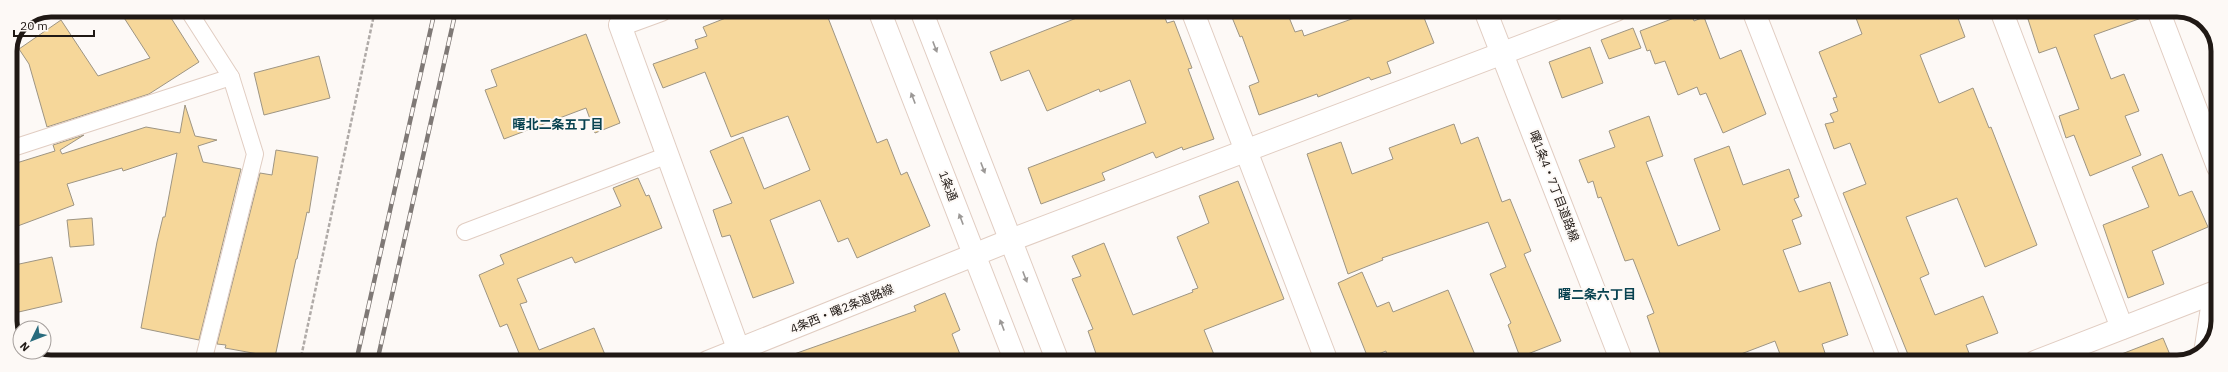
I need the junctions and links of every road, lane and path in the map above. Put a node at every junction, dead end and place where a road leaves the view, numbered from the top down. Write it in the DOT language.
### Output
graph roads {
  1 [pos="192,17"];
  2 [pos="374,17"];
  3 [pos="642,17"];
  4 [pos="882,17"];
  5 [pos="924,17"];
  6 [pos="1195,17"];
  7 [pos="1488,17"];
  8 [pos="1598,17"];
  9 [pos="1756,17"];
  10 [pos="2004,17"];
  11 [pos="2161,17"];
  12 [pos="1503,54"];
  13 [pos="231,77"];
  14 [pos="17,147"];
  15 [pos="2211,149"];
  16 [pos="1246,152"];
  17 [pos="668,155"];
  18 [pos="465,232"];
  19 [pos="1011,240"];
  20 [pos="975,256"];
  21 [pos="2211,294"];
  22 [pos="2211,308"];
  23 [pos="2122,328"];
  24 [pos="2204,341"];
  25 [pos="205,355"];
  26 [pos="301,355"];
  27 [pos="741,355"];
  28 [pos="743,355"];
  29 [pos="1013,355"];
  30 [pos="1055,355"];
  31 [pos="1324,355"];
  32 [pos="1619,355"];
  33 [pos="1887,355"];
  34 [pos="2053,355"];
  1 -- 13 [label="lane"];
  2 -- 26 [label="path"];
  3 -- 17 [label="street"];
  20 -- 4 [label="street, 1条通, one-way"];
  5 -- 19 [label="street, one-way"];
  6 -- 16 [label="street"];
  7 -- 12 [label="street, 曙1条4・7丁目道路線"];
  8 -- 12 [label="street, 4条西・曙2条道路線"];
  9 -- 33 [label="street"];
  10 -- 23 [label="street"];
  11 -- 15 [label="street"];
  12 -- 16 [label="street, 4条西・曙2条道路線"];
  12 -- 32 [label="street, 曙1条4・7丁目道路線"];
  13 -- 14 [label="lane"];
  13 -- 25 [label="lane"];
  16 -- 19 [label="street, 4条西・曙2条道路線"];
  16 -- 31 [label="street"];
  17 -- 18 [label="lane"];
  17 -- 27 [label="street"];
  19 -- 20 [label="street, 4条西・曙2条道路線"];
  19 -- 30 [label="street, one-way"];
  20 -- 28 [label="street, 4条西・曙2条道路線"];
  29 -- 20 [label="street, 1条通, one-way"];
  21 -- 23 [label="street"];
  22 -- 24 [label="lane"];
  23 -- 34 [label="street"];
}
